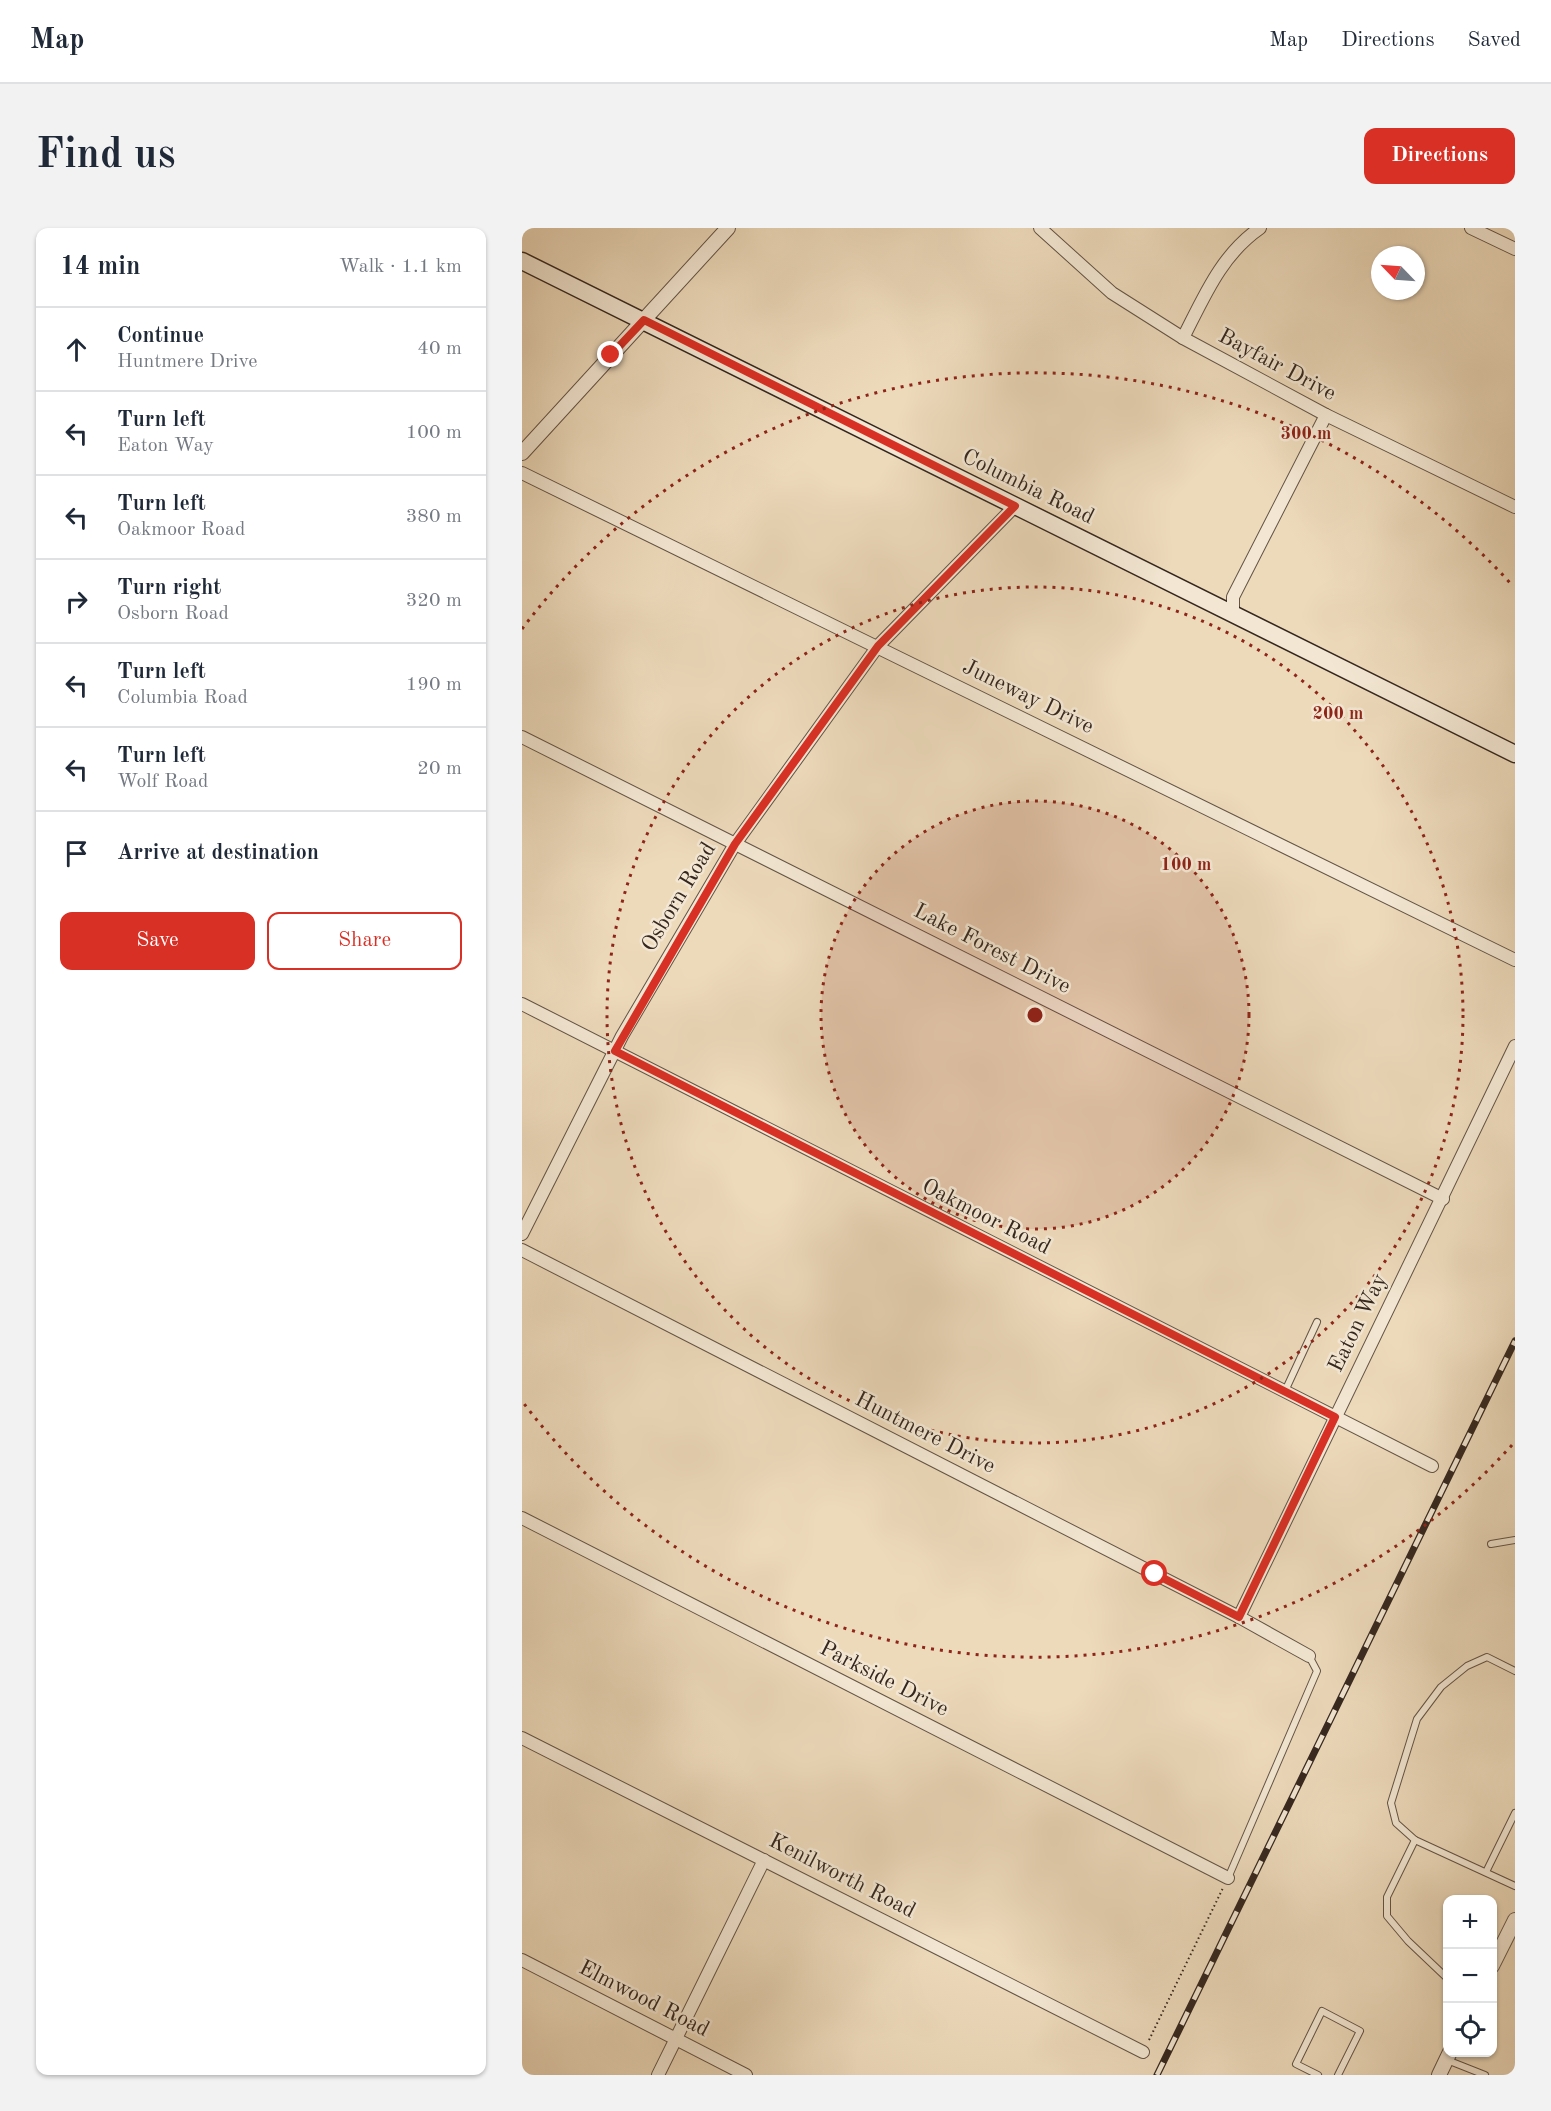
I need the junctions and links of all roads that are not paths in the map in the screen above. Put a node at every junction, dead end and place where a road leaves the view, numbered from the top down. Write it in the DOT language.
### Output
graph roads {
  1 [pos="728,228"];
  2 [pos="1040,228"];
  3 [pos="1260,228"];
  4 [pos="1471,228"];
  5 [pos="1515,249"];
  6 [pos="522,261"];
  7 [pos="644,320"];
  8 [pos="1183,338"];
  9 [pos="1326,415"];
  10 [pos="522,453"];
  11 [pos="522,473"];
  12 [pos="1015,506"];
  13 [pos="1515,507"];
  14 [pos="1233,613"];
  15 [pos="878,646"];
  16 [pos="522,737"];
  17 [pos="1515,754"];
  18 [pos="735,844"];
  19 [pos="1515,960"];
  20 [pos="522,1004"];
  21 [pos="1515,1046"];
  22 [pos="615,1051"];
  23 [pos="1443,1199"];
  24 [pos="522,1234"];
  25 [pos="522,1250"];
  26 [pos="1317,1322"];
  27 [pos="1284,1392"];
  28 [pos="1335,1417"];
  29 [pos="1432,1466"];
  30 [pos="522,1518"];
  31 [pos="1515,1540"];
  32 [pos="1491,1544"];
  33 [pos="1239,1617"];
  34 [pos="1309,1656"];
  35 [pos="1515,1671"];
  36 [pos="522,1738"];
  37 [pos="1515,1813"];
  38 [pos="1415,1840"];
  39 [pos="764,1860"];
  40 [pos="1486,1872"];
  41 [pos="1228,1878"];
  42 [pos="1515,1886"];
  43 [pos="1515,1920"];
  44 [pos="1497,1956"];
  45 [pos="522,1960"];
  46 [pos="1443,1974"];
  47 [pos="677,2039"];
  48 [pos="1143,2052"];
  49 [pos="1448,2057"];
  50 [pos="1450,2057"];
  51 [pos="658,2075"];
  52 [pos="747,2075"];
  53 [pos="1318,2075"];
  54 [pos="1338,2075"];
  55 [pos="1439,2075"];
  56 [pos="1485,2075"];
  1 -- 7 [label="street"];
  2 -- 8 [label="street, Bayfair Drive"];
  3 -- 8 [label="street"];
  4 -- 5 [label="street"];
  6 -- 7 [label="main road, Columbia Road"];
  7 -- 10 [label="street"];
  7 -- 12 [label="main road, Columbia Road"];
  8 -- 9 [label="street, Bayfair Drive"];
  9 -- 13 [label="street, Bayfair Drive"];
  9 -- 14 [label="street"];
  11 -- 15 [label="street, Juneway Drive"];
  12 -- 14 [label="main road, Columbia Road"];
  12 -- 15 [label="street, Osborn Road"];
  14 -- 17 [label="main road, Columbia Road"];
  15 -- 18 [label="street, Osborn Road"];
  15 -- 19 [label="street, Juneway Drive"];
  16 -- 18 [label="street, Lake Forest Drive"];
  18 -- 22 [label="street, Osborn Road"];
  18 -- 23 [label="street, Lake Forest Drive"];
  20 -- 22 [label="street, Oakmoor Road"];
  21 -- 23 [label="street, Eaton Way"];
  22 -- 24 [label="street, Osborn Road"];
  22 -- 27 [label="street, Oakmoor Road"];
  23 -- 28 [label="street, Eaton Way"];
  25 -- 33 [label="street, Huntmere Drive"];
  26 -- 27 [label="lane"];
  27 -- 28 [label="street, Oakmoor Road"];
  28 -- 29 [label="street, Oakmoor Road"];
  28 -- 33 [label="street, Eaton Way"];
  30 -- 41 [label="street, Parkside Drive"];
  31 -- 32 [label="lane"];
  33 -- 34 [label="street, Huntmere Drive"];
  34 -- 41 [label="lane"];
  35 -- 38 [label="lane"];
  36 -- 39 [label="street, Kenilworth Road"];
  37 -- 40 [label="lane"];
  38 -- 40 [label="lane"];
  38 -- 46 [label="lane"];
  39 -- 47 [label="street"];
  39 -- 48 [label="street, Kenilworth Road"];
  40 -- 42 [label="lane"];
  43 -- 44 [label="street"];
  45 -- 47 [label="street, Elmwood Road"];
  47 -- 51 [label="street"];
  47 -- 52 [label="street, Elmwood Road"];
  49 -- 55 [label="street"];
  50 -- 56 [label="lane"];
  53 -- 54 [label="lane"];
}
